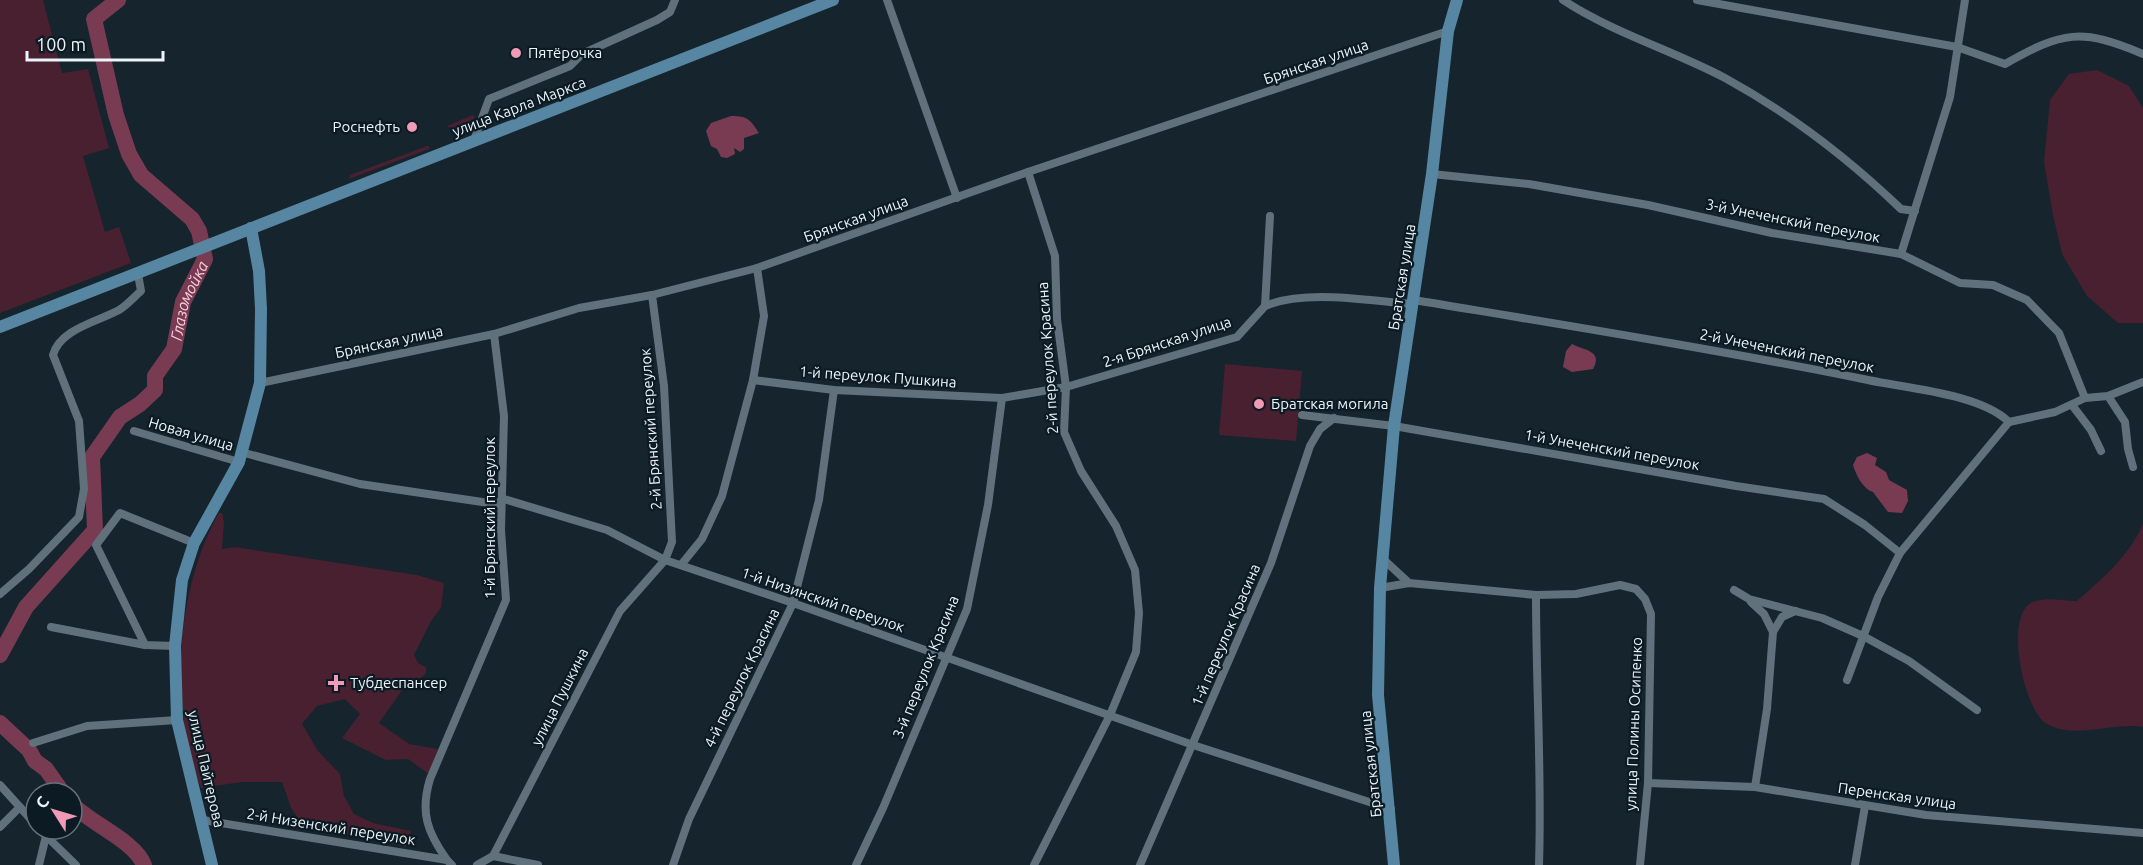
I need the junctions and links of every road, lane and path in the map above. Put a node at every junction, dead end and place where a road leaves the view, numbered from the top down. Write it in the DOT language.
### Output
graph roads {
  1 [pos="675,0"];
  2 [pos="833,0"];
  3 [pos="886,0"];
  4 [pos="1457,0"];
  5 [pos="1563,0"];
  6 [pos="1697,0"];
  7 [pos="1965,0"];
  8 [pos="1448,31"];
  9 [pos="1957,47"];
  10 [pos="2143,54"];
  11 [pos="474,140"];
  12 [pos="1028,172"];
  13 [pos="1432,174"];
  14 [pos="957,198"];
  15 [pos="1915,211"];
  16 [pos="1270,216"];
  17 [pos="250,228"];
  18 [pos="1901,254"];
  19 [pos="757,268"];
  20 [pos="138,274"];
  21 [pos="652,295"];
  22 [pos="1413,302"];
  23 [pos="1265,306"];
  24 [pos="0,327"];
  25 [pos="494,334"];
  26 [pos="753,380"];
  27 [pos="2143,382"];
  28 [pos="260,383"];
  29 [pos="1066,387"];
  30 [pos="834,390"];
  31 [pos="2108,396"];
  32 [pos="1002,398"];
  33 [pos="2085,398"];
  34 [pos="2072,405"];
  35 [pos="1302,415"];
  36 [pos="1334,418"];
  37 [pos="2009,422"];
  38 [pos="1394,426"];
  39 [pos="134,431"];
  40 [pos="2102,451"];
  41 [pos="240,457"];
  42 [pos="2133,467"];
  43 [pos="504,499"];
  44 [pos="194,543"];
  45 [pos="1899,553"];
  46 [pos="1383,559"];
  47 [pos="665,560"];
  48 [pos="681,565"];
  49 [pos="1409,583"];
  50 [pos="1380,588"];
  51 [pos="1734,590"];
  52 [pos="0,594"];
  53 [pos="1536,595"];
  54 [pos="1749,599"];
  55 [pos="793,603"];
  56 [pos="1795,611"];
  57 [pos="51,627"];
  58 [pos="1773,632"];
  59 [pos="1863,636"];
  60 [pos="145,645"];
  61 [pos="175,646"];
  62 [pos="945,657"];
  63 [pos="1847,680"];
  64 [pos="1977,710"];
  65 [pos="1110,715"];
  66 [pos="177,720"];
  67 [pos="33,743"];
  68 [pos="1193,745"];
  69 [pos="1648,783"];
  70 [pos="0,785"];
  71 [pos="1755,787"];
  72 [pos="1865,806"];
  73 [pos="20,807"];
  74 [pos="1391,809"];
  75 [pos="24,812"];
  76 [pos="203,820"];
  77 [pos="0,827"];
  78 [pos="2143,833"];
  79 [pos="42,841"];
  80 [pos="51,841"];
  81 [pos="493,856"];
  82 [pos="450,862"];
  83 [pos="39,865"];
  84 [pos="76,865"];
  85 [pos="212,865"];
  86 [pos="477,865"];
  87 [pos="538,865"];
  88 [pos="673,865"];
  89 [pos="855,865"];
  90 [pos="1034,865"];
  91 [pos="1140,865"];
  92 [pos="1394,865"];
  93 [pos="1539,865"];
  94 [pos="1640,865"];
  95 [pos="1855,865"];
  1 -- 11 [label="street"];
  2 -- 11 [label="main road, улица Карла Маркса"];
  3 -- 14 [label="street"];
  4 -- 8 [label="main road, Братская улица"];
  5 -- 15 [label="street"];
  6 -- 9 [label="street"];
  7 -- 9 [label="street"];
  8 -- 12 [label="street, Брянская улица"];
  8 -- 13 [label="main road, Братская улица"];
  9 -- 10 [label="street"];
  9 -- 15 [label="street"];
  11 -- 17 [label="main road, улица Карла Маркса"];
  12 -- 14 [label="street, Брянская улица"];
  12 -- 29 [label="street, 2-й переулок Красина"];
  13 -- 18 [label="street, 3-й Унеченский переулок"];
  13 -- 22 [label="main road, Братская улица"];
  14 -- 19 [label="street, Брянская улица"];
  15 -- 18 [label="street"];
  16 -- 23 [label="street"];
  17 -- 20 [label="main road, улица Карла Маркса"];
  17 -- 28 [label="main road, улица Пайтерова"];
  18 -- 33 [label="street, 3-й Унеченский переулок"];
  19 -- 21 [label="street, Брянская улица"];
  19 -- 26 [label="street"];
  20 -- 24 [label="main road"];
  20 -- 52 [label="street"];
  21 -- 25 [label="street, Брянская улица"];
  21 -- 47 [label="street, 2-й Брянский переулок"];
  22 -- 23 [label="street"];
  22 -- 37 [label="street, 2-й Унеченский переулок"];
  22 -- 38 [label="main road, Братская улица"];
  23 -- 29 [label="street, 2-я Брянская улица"];
  25 -- 28 [label="street, Брянская улица"];
  25 -- 43 [label="street, 1-й Брянский переулок"];
  26 -- 30 [label="street, 1-й переулок Пушкина"];
  26 -- 48 [label="street"];
  27 -- 31 [label="street"];
  28 -- 41 [label="main road, улица Пайтерова"];
  29 -- 32 [label="street, 2-я Брянская улица"];
  29 -- 65 [label="street, 2-й переулок Красина"];
  30 -- 32 [label="street, 1-й переулок Пушкина"];
  30 -- 55 [label="street, 4-й переулок Красина"];
  31 -- 33 [label="street"];
  31 -- 42 [label="street"];
  32 -- 62 [label="street, 3-й переулок Красина"];
  33 -- 34 [label="street"];
  34 -- 37 [label="street"];
  34 -- 40 [label="street"];
  35 -- 36 [label="street, 1-й Унеченский переулок"];
  36 -- 38 [label="street, 1-й Унеченский переулок"];
  36 -- 68 [label="street, 1-й переулок Красина"];
  37 -- 45 [label="street"];
  38 -- 45 [label="street, 1-й Унеченский переулок"];
  38 -- 46 [label="main road, Братская улица"];
  39 -- 41 [label="street, Новая улица"];
  41 -- 43 [label="street, 1-й Низинский переулок"];
  41 -- 44 [label="main road, улица Пайтерова"];
  43 -- 47 [label="street, 1-й Низинский переулок"];
  43 -- 82 [label="street, 1-й Брянский переулок"];
  44 -- 60 [label="street"];
  44 -- 61 [label="main road, улица Пайтерова"];
  45 -- 59 [label="street"];
  46 -- 49 [label="street"];
  46 -- 50 [label="main road, Братская улица"];
  47 -- 48 [label="street, 1-й Низинский переулок"];
  47 -- 81 [label="street, улица Пушкина"];
  48 -- 55 [label="street, 1-й Низинский переулок"];
  49 -- 50 [label="street"];
  49 -- 53 [label="street"];
  50 -- 74 [label="main road, Братская улица"];
  51 -- 54 [label="street"];
  53 -- 69 [label="street, улица Полины Осипенко"];
  53 -- 93 [label="street"];
  54 -- 56 [label="street"];
  54 -- 58 [label="street"];
  55 -- 62 [label="street, 1-й Низинский переулок"];
  55 -- 88 [label="street, 4-й переулок Красина"];
  56 -- 58 [label="street"];
  56 -- 59 [label="street"];
  57 -- 60 [label="street"];
  58 -- 71 [label="street"];
  59 -- 63 [label="street"];
  59 -- 64 [label="street"];
  60 -- 61 [label="street"];
  61 -- 66 [label="main road, улица Пайтерова"];
  62 -- 65 [label="street, 1-й Низинский переулок"];
  62 -- 89 [label="street, 3-й переулок Красина"];
  65 -- 68 [label="street, 1-й Низинский переулок"];
  65 -- 90 [label="street, 2-й переулок Красина"];
  66 -- 67 [label="street"];
  66 -- 76 [label="main road, улица Пайтерова"];
  68 -- 74 [label="street, 1-й Низинский переулок"];
  68 -- 91 [label="street, 1-й переулок Красина"];
  69 -- 71 [label="street, Перенская улица"];
  69 -- 94 [label="street, улица Полины Осипенко"];
  70 -- 73 [label="street"];
  71 -- 72 [label="street, Перенская улица"];
  72 -- 78 [label="street, Перенская улица"];
  72 -- 95 [label="street"];
  73 -- 75 [label="street"];
  73 -- 77 [label="street"];
  74 -- 92 [label="main road, Братская улица"];
  76 -- 82 [label="street, 2-й Низенский переулок"];
  76 -- 85 [label="main road, улица Пайтерова"];
  79 -- 83 [label="street"];
  80 -- 84 [label="street"];
  81 -- 86 [label="street"];
  81 -- 87 [label="street"];
}
